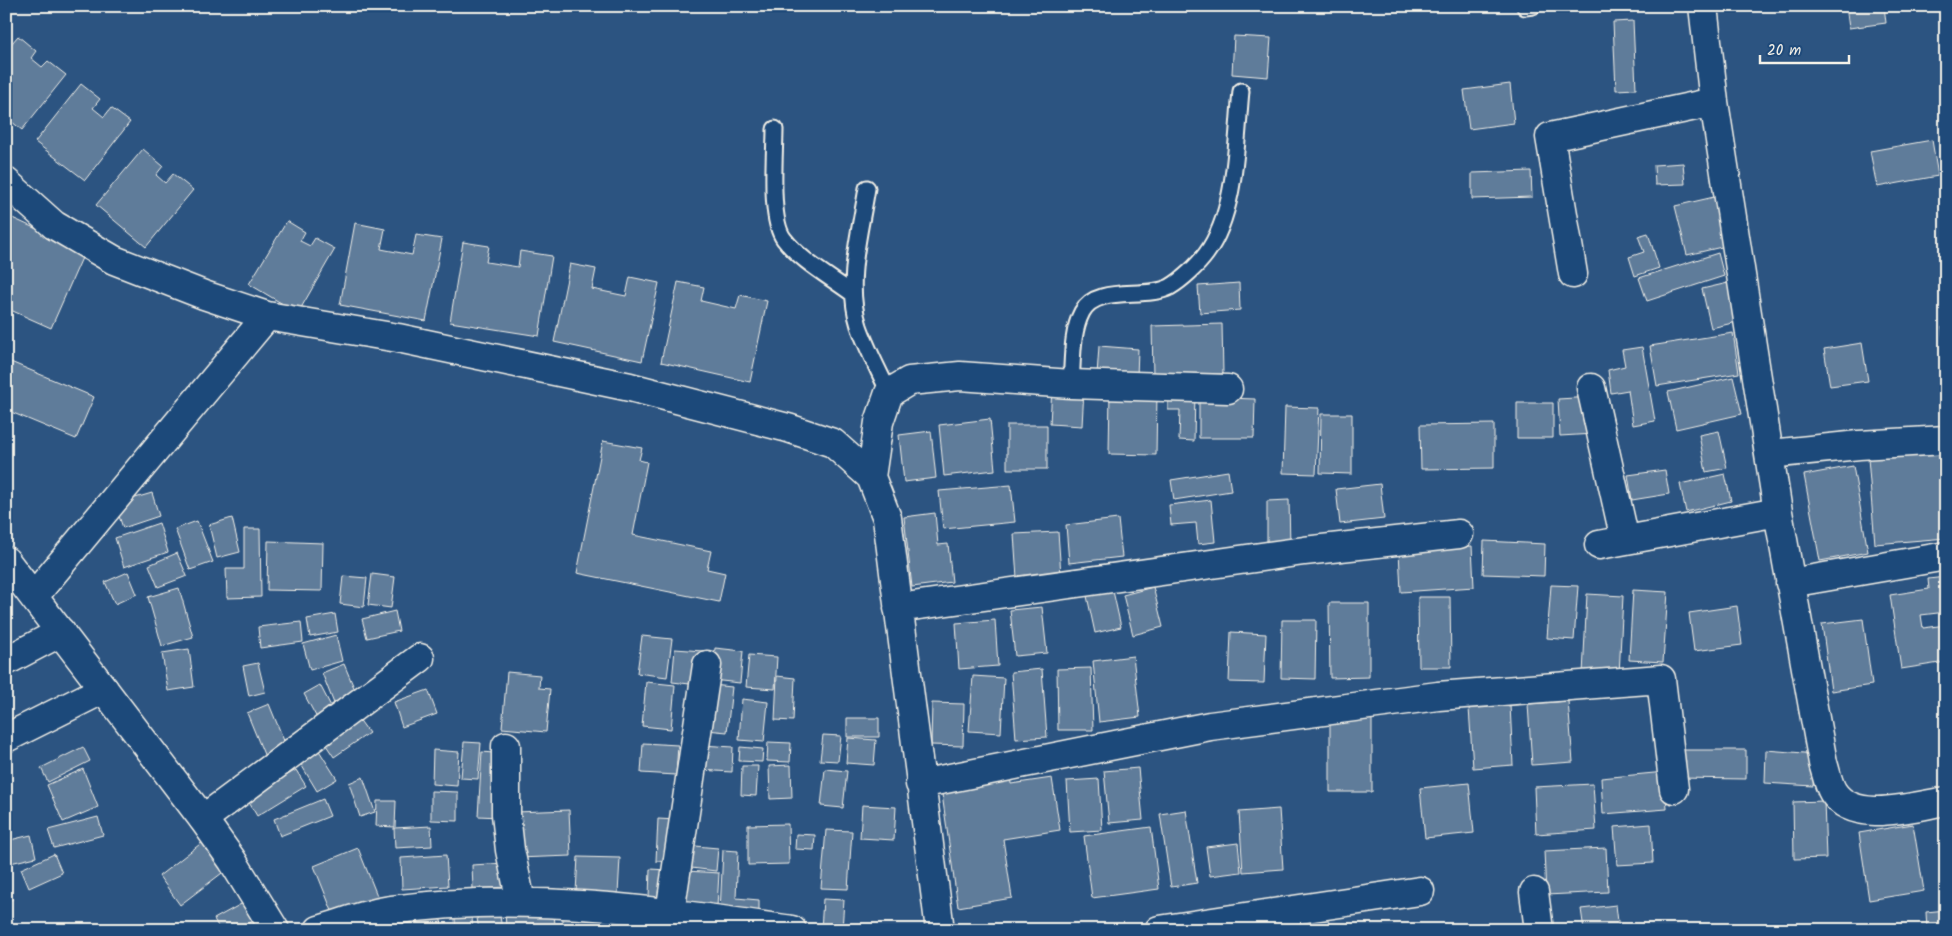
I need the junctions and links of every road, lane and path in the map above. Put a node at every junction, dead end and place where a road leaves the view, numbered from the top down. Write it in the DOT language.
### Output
graph roads {
  1 [pos="1703,6"];
  2 [pos="1241,91"];
  3 [pos="1714,102"];
  4 [pos="775,129"];
  5 [pos="6,182"];
  6 [pos="867,188"];
  7 [pos="1574,274"];
  8 [pos="853,294"];
  9 [pos="267,316"];
  10 [pos="1071,384"];
  11 [pos="1591,388"];
  12 [pos="1228,389"];
  13 [pos="889,393"];
  14 [pos="1946,440"];
  15 [pos="1770,454"];
  16 [pos="871,477"];
  17 [pos="1778,512"];
  18 [pos="1459,534"];
  19 [pos="1625,540"];
  20 [pos="1599,545"];
  21 [pos="1946,556"];
  22 [pos="6,561"];
  23 [pos="1790,583"];
  24 [pos="34,596"];
  25 [pos="898,608"];
  26 [pos="61,632"];
  27 [pos="420,658"];
  28 [pos="6,661"];
  29 [pos="707,665"];
  30 [pos="104,689"];
  31 [pos="6,738"];
  32 [pos="506,746"];
  33 [pos="920,784"];
  34 [pos="1674,789"];
  35 [pos="1946,801"];
  36 [pos="202,819"];
  37 [pos="1420,891"];
  38 [pos="1534,892"];
  39 [pos="521,902"];
  40 [pos="670,913"];
  41 [pos="275,930"];
  42 [pos="319,930"];
  43 [pos="792,930"];
  44 [pos="940,930"];
  45 [pos="1159,930"];
  46 [pos="1539,930"];
  1 -- 3 [label="street"];
  2 -- 10 [label="lane"];
  3 -- 7 [label="street"];
  3 -- 15 [label="street"];
  4 -- 8 [label="lane"];
  5 -- 9 [label="street"];
  6 -- 8 [label="lane"];
  8 -- 13 [label="lane"];
  9 -- 16 [label="street"];
  9 -- 24 [label="street"];
  10 -- 12 [label="street"];
  10 -- 13 [label="street"];
  11 -- 19 [label="street"];
  13 -- 16 [label="street"];
  14 -- 15 [label="street"];
  15 -- 17 [label="street"];
  16 -- 25 [label="street"];
  17 -- 19 [label="street"];
  17 -- 23 [label="street"];
  18 -- 25 [label="street"];
  19 -- 20 [label="street"];
  21 -- 23 [label="street"];
  22 -- 24 [label="street"];
  23 -- 35 [label="street"];
  24 -- 26 [label="street"];
  25 -- 33 [label="street"];
  26 -- 28 [label="street"];
  26 -- 30 [label="street"];
  27 -- 36 [label="street"];
  29 -- 40 [label="street"];
  30 -- 31 [label="street"];
  30 -- 36 [label="street"];
  32 -- 39 [label="street"];
  33 -- 34 [label="street"];
  33 -- 44 [label="street"];
  36 -- 41 [label="street"];
  37 -- 45 [label="street"];
  38 -- 46 [label="street"];
  39 -- 40 [label="street"];
  39 -- 42 [label="street"];
  40 -- 43 [label="street"];
}
